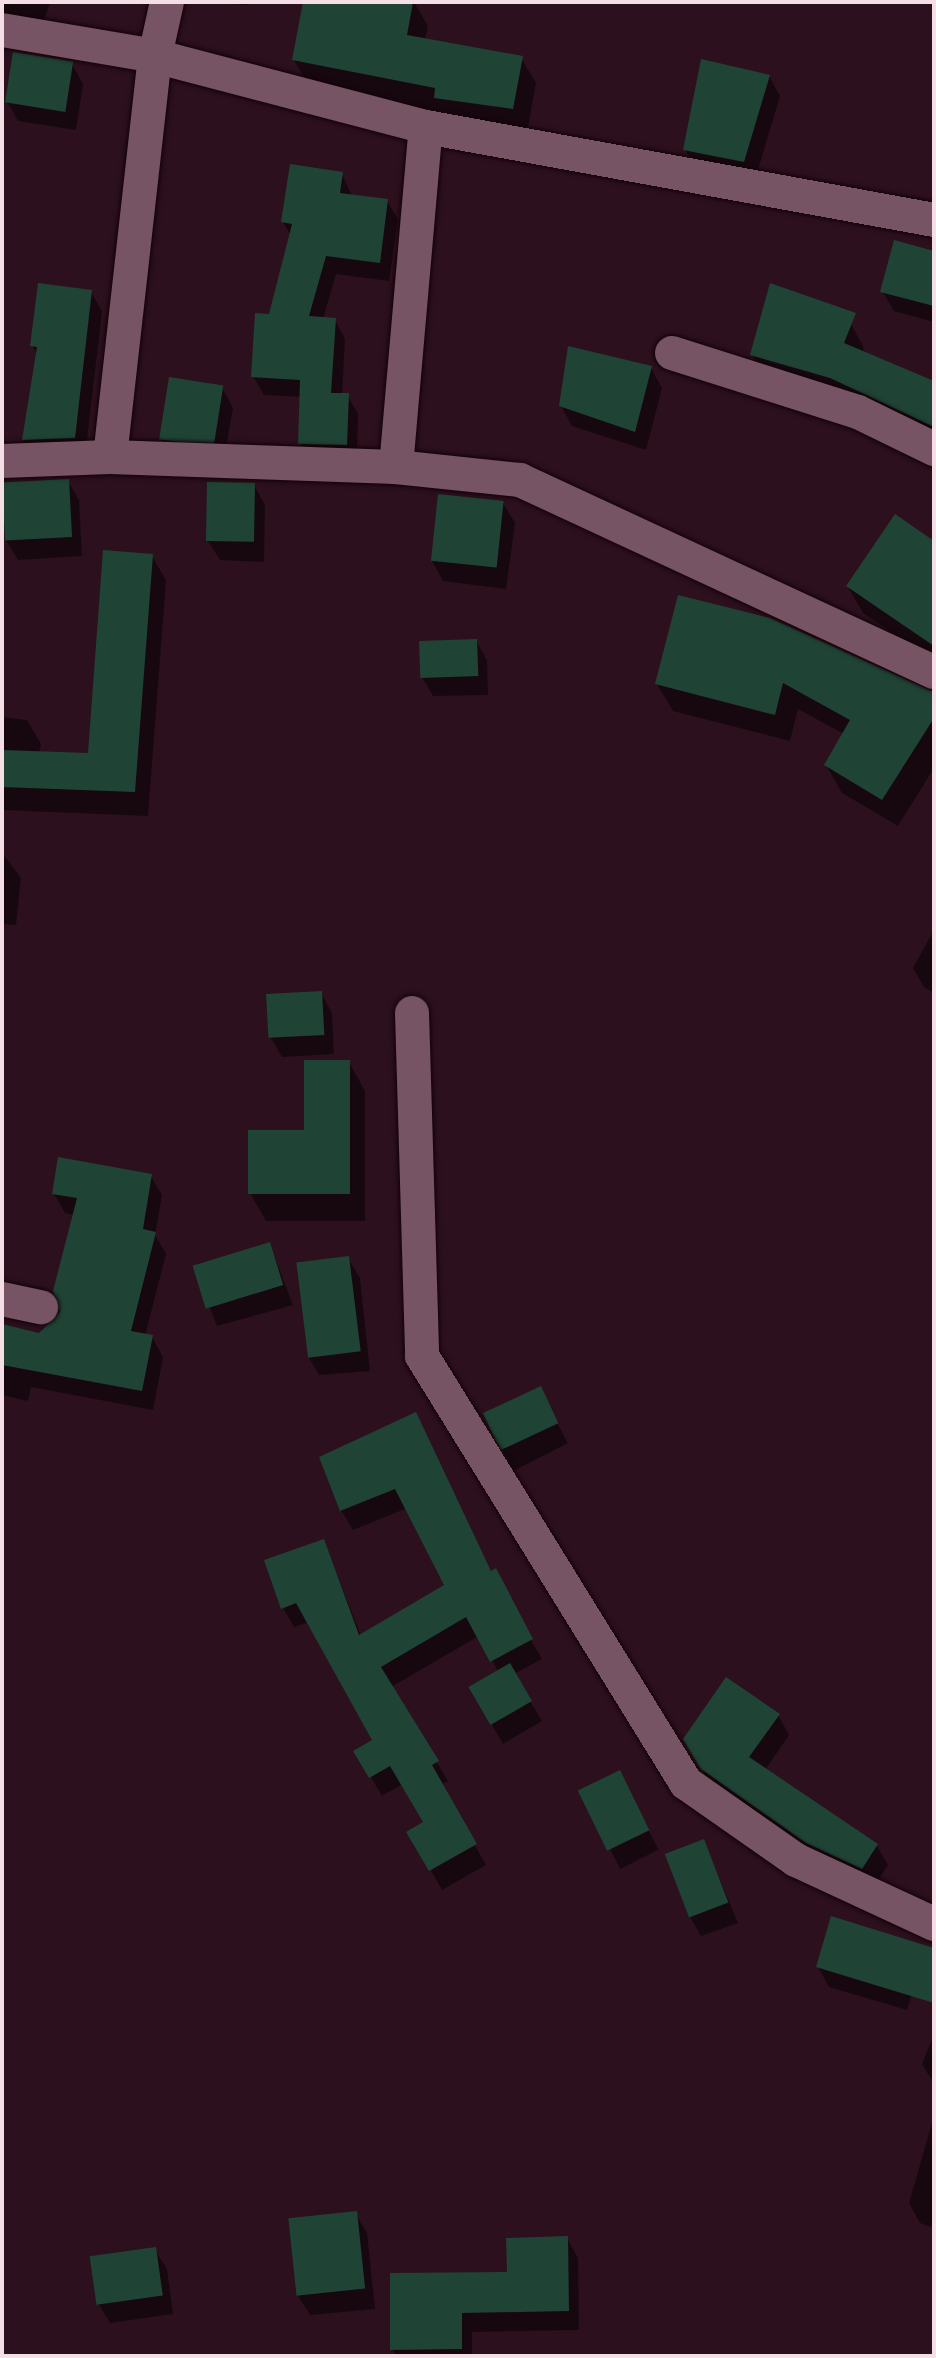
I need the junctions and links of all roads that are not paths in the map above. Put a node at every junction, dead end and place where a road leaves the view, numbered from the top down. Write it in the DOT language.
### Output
graph roads {
  1 [pos="167,2"];
  2 [pos="2,30"];
  3 [pos="155,56"];
  4 [pos="426,127"];
  5 [pos="934,220"];
  6 [pos="672,353"];
  7 [pos="934,449"];
  8 [pos="110,457"];
  9 [pos="2,461"];
  10 [pos="396,467"];
  11 [pos="934,672"];
  12 [pos="412,1013"];
  13 [pos="2,1299"];
  14 [pos="41,1307"];
  15 [pos="934,1924"];
  1 -- 3 [label="street"];
  2 -- 3 [label="street"];
  3 -- 4 [label="street"];
  3 -- 8 [label="street"];
  4 -- 5 [label="street"];
  4 -- 10 [label="street"];
  6 -- 7 [label="street"];
  8 -- 9 [label="street"];
  8 -- 10 [label="street"];
  10 -- 11 [label="street"];
  12 -- 15 [label="street"];
  13 -- 14 [label="street"];
}
